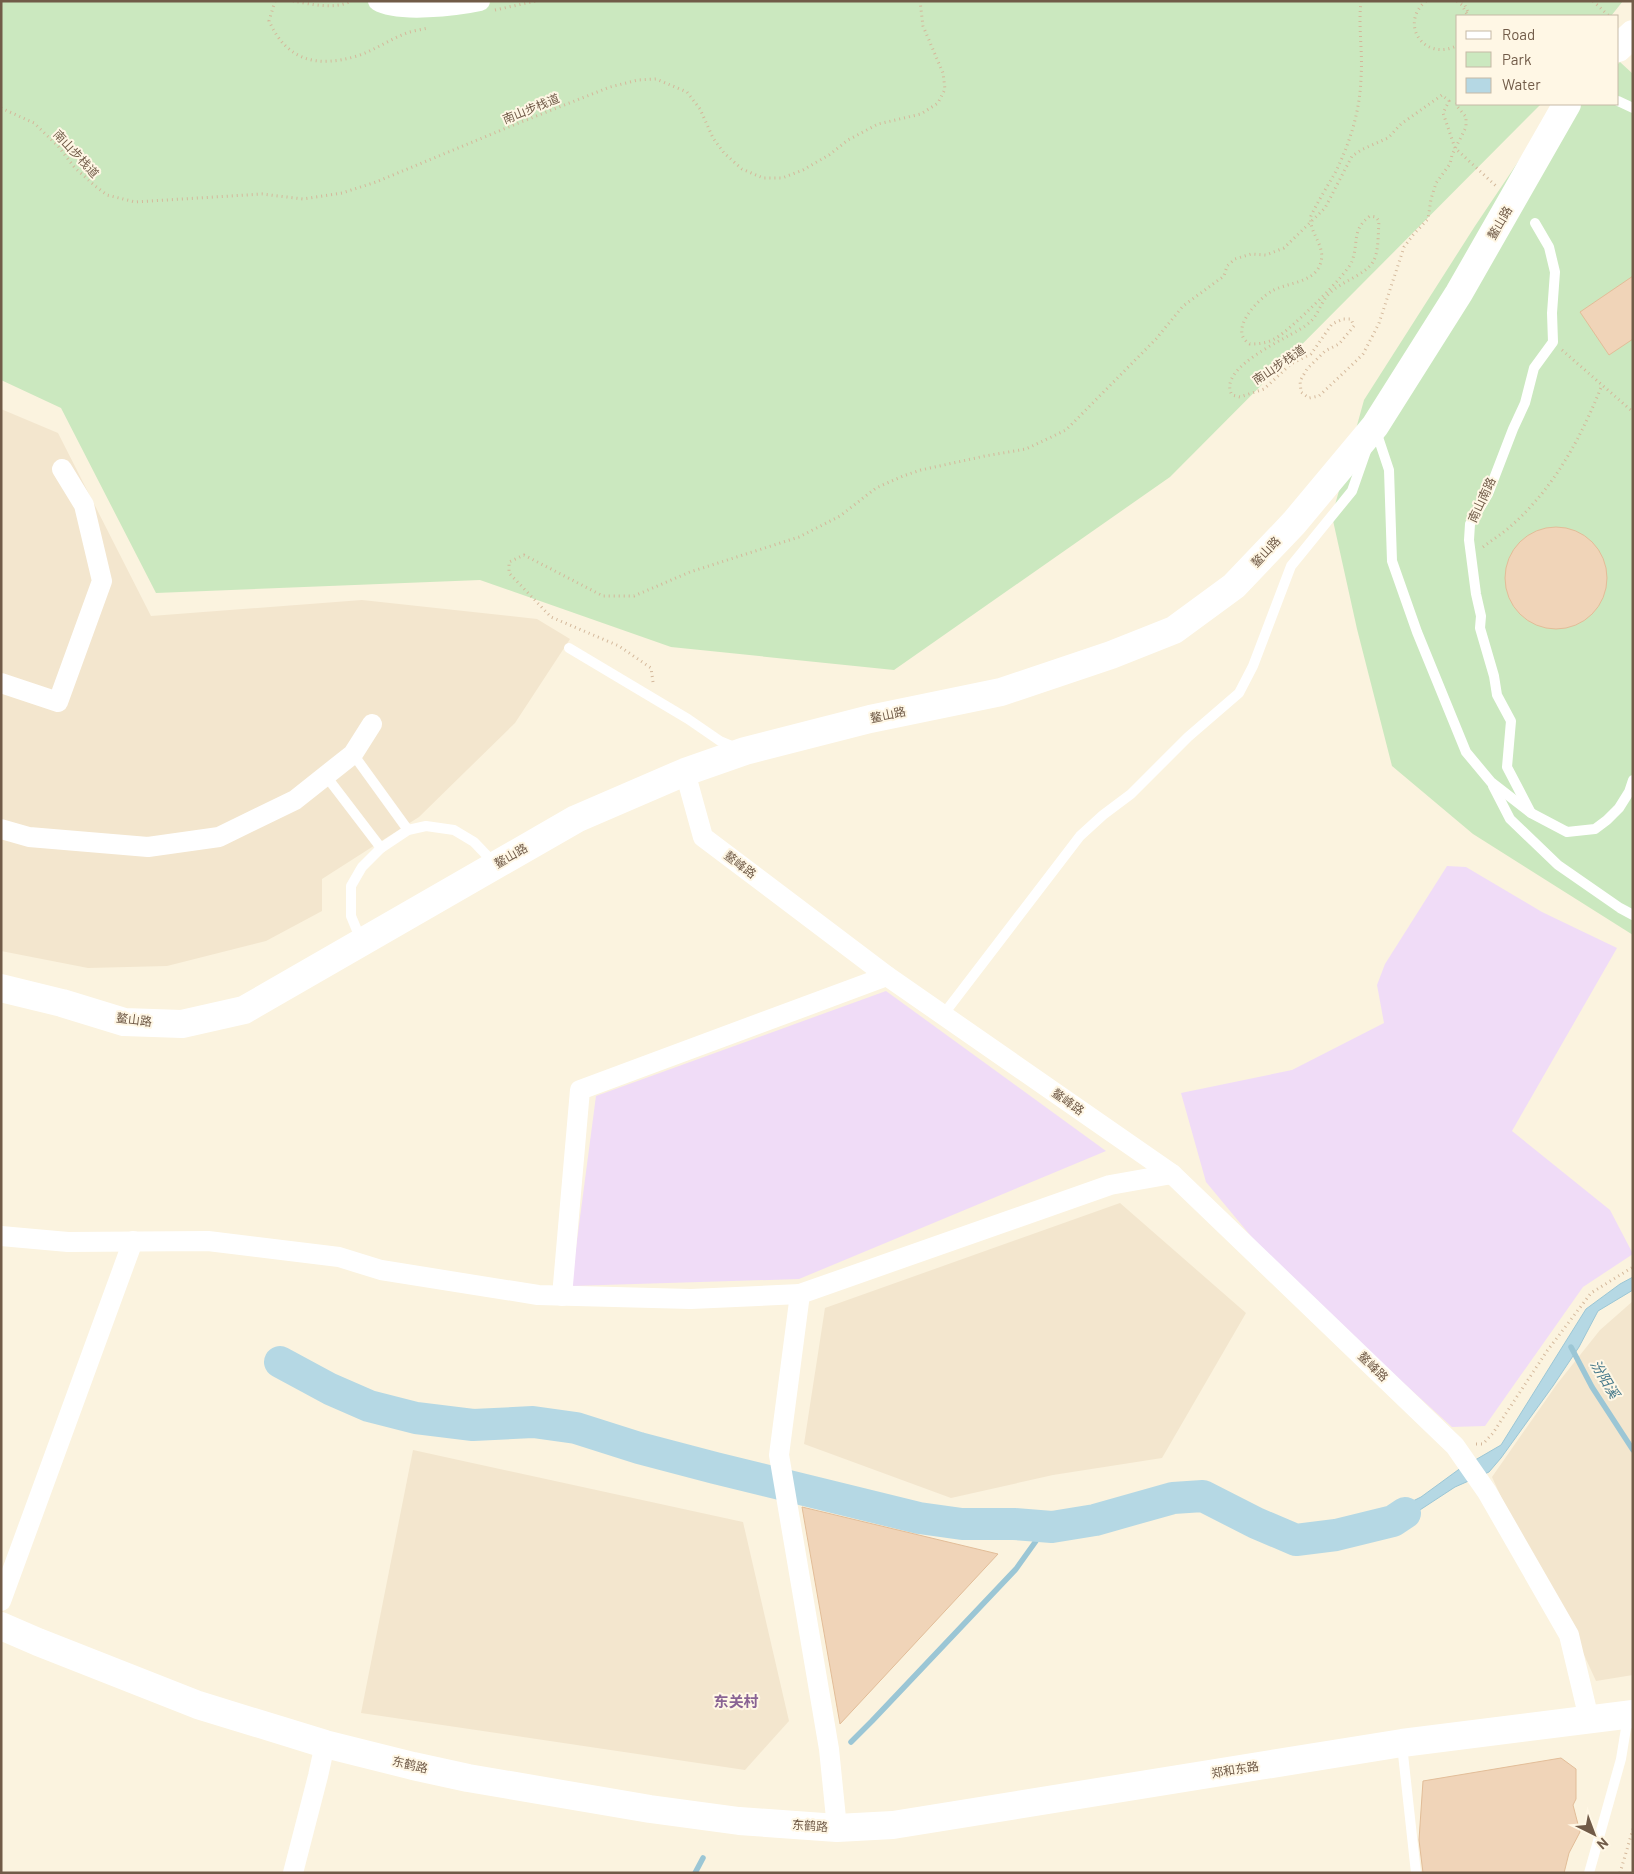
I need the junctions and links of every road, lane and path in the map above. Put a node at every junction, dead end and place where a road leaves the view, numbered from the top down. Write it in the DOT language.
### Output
graph roads {
  1 [pos="275,1"];
  2 [pos="293,1"];
  3 [pos="351,1"];
  4 [pos="378,1"];
  5 [pos="536,1"];
  6 [pos="920,1"];
  7 [pos="1361,1"];
  8 [pos="1457,1"];
  9 [pos="1593,1"];
  10 [pos="1463,3"];
  11 [pos="486,6"];
  12 [pos="1416,14"];
  13 [pos="1416,14"];
  14 [pos="1416,14"];
  15 [pos="1416,14"];
  16 [pos="1468,15"];
  17 [pos="1608,15"];
  18 [pos="433,26"];
  19 [pos="1415,30"];
  20 [pos="1415,30"];
  21 [pos="1633,34"];
  22 [pos="1419,38"];
  23 [pos="1419,38"];
  24 [pos="1619,47"];
  25 [pos="1433,49"];
  26 [pos="1433,49"];
  27 [pos="1619,101"];
  28 [pos="1456,105"];
  29 [pos="1566,105"];
  30 [pos="1,108"];
  31 [pos="1633,108"];
  32 [pos="1455,148"];
  33 [pos="1535,223"];
  34 [pos="1309,224"];
  35 [pos="1552,342"];
  36 [pos="1602,385"];
  37 [pos="1633,412"];
  38 [pos="1375,426"];
  39 [pos="62,469"];
  40 [pos="1472,556"];
  41 [pos="569,648"];
  42 [pos="1,683"];
  43 [pos="656,700"];
  44 [pos="372,724"];
  45 [pos="745,751"];
  46 [pos="353,754"];
  47 [pos="685,772"];
  48 [pos="326,776"];
  49 [pos="1633,780"];
  50 [pos="1491,782"];
  51 [pos="1531,813"];
  52 [pos="1,829"];
  53 [pos="408,830"];
  54 [pos="380,848"];
  55 [pos="496,864"];
  56 [pos="1633,915"];
  57 [pos="362,943"];
  58 [pos="887,976"];
  59 [pos="1,988"];
  60 [pos="943,1015"];
  61 [pos="1172,1174"];
  62 [pos="1,1236"];
  63 [pos="133,1241"];
  64 [pos="1633,1267"];
  65 [pos="800,1294"];
  66 [pos="562,1296"];
  67 [pos="1458,1450"];
  68 [pos="1,1601"];
  69 [pos="1,1626"];
  70 [pos="1630,1715"];
  71 [pos="1589,1720"];
  72 [pos="1402,1743"];
  73 [pos="325,1744"];
  74 [pos="837,1828"];
  75 [pos="1633,1829"];
  76 [pos="293,1873"];
  77 [pos="1416,1873"];
  78 [pos="1590,1873"];
  79 [pos="1620,1873"];
  1 -- 18 [label="path"];
  2 -- 3 [label="path"];
  4 -- 11 [label="street"];
  5 -- 11 [label="path"];
  6 -- 30 [label="path, 南山步栈道"];
  7 -- 34 [label="path"];
  8 -- 10 [label="path"];
  9 -- 17 [label="path"];
  10 -- 16 [label="path"];
  12 -- 19 [label="path"];
  13 -- 14 [label="path"];
  15 -- 20 [label="path"];
  21 -- 24 [label="street"];
  22 -- 25 [label="path"];
  23 -- 26 [label="path"];
  27 -- 31 [label="lane"];
  28 -- 34 [label="path, 南山步栈道"];
  29 -- 38 [label="street, 鳌山路"];
  32 -- 34 [label="path"];
  33 -- 35 [label="lane"];
  34 -- 43 [label="path"];
  35 -- 36 [label="path"];
  35 -- 40 [label="lane, 南山南路"];
  36 -- 37 [label="path"];
  36 -- 40 [label="path"];
  38 -- 45 [label="street, 鳌山路"];
  38 -- 50 [label="lane"];
  38 -- 60 [label="lane"];
  39 -- 42 [label="street"];
  40 -- 51 [label="lane, 南山南路"];
  41 -- 43 [label="lane"];
  43 -- 45 [label="lane"];
  44 -- 46 [label="street"];
  45 -- 47 [label="street, 鳌山路"];
  46 -- 48 [label="street"];
  46 -- 53 [label="lane"];
  47 -- 55 [label="street, 鳌山路"];
  47 -- 58 [label="street, 鳌峰路"];
  48 -- 52 [label="street"];
  48 -- 54 [label="lane"];
  49 -- 51 [label="lane"];
  50 -- 51 [label="lane"];
  50 -- 56 [label="lane"];
  53 -- 54 [label="lane"];
  53 -- 55 [label="lane"];
  54 -- 57 [label="lane"];
  55 -- 57 [label="street, 鳌山路"];
  57 -- 59 [label="street, 鳌山路"];
  58 -- 60 [label="street, 鳌峰路"];
  58 -- 66 [label="street"];
  60 -- 61 [label="street, 鳌峰路"];
  61 -- 65 [label="street"];
  61 -- 67 [label="street, 鳌峰路"];
  62 -- 63 [label="street"];
  63 -- 66 [label="street"];
  63 -- 68 [label="street"];
  64 -- 67 [label="path"];
  65 -- 66 [label="street"];
  65 -- 74 [label="street"];
  67 -- 71 [label="street, 鳌峰路"];
  69 -- 73 [label="street, 东鹤路"];
  70 -- 71 [label="street, 郑和东路"];
  70 -- 78 [label="lane"];
  71 -- 72 [label="street, 郑和东路"];
  72 -- 74 [label="street, 郑和东路"];
  72 -- 77 [label="lane"];
  73 -- 74 [label="street, 东鹤路"];
  73 -- 76 [label="street"];
  75 -- 79 [label="path"];
}
